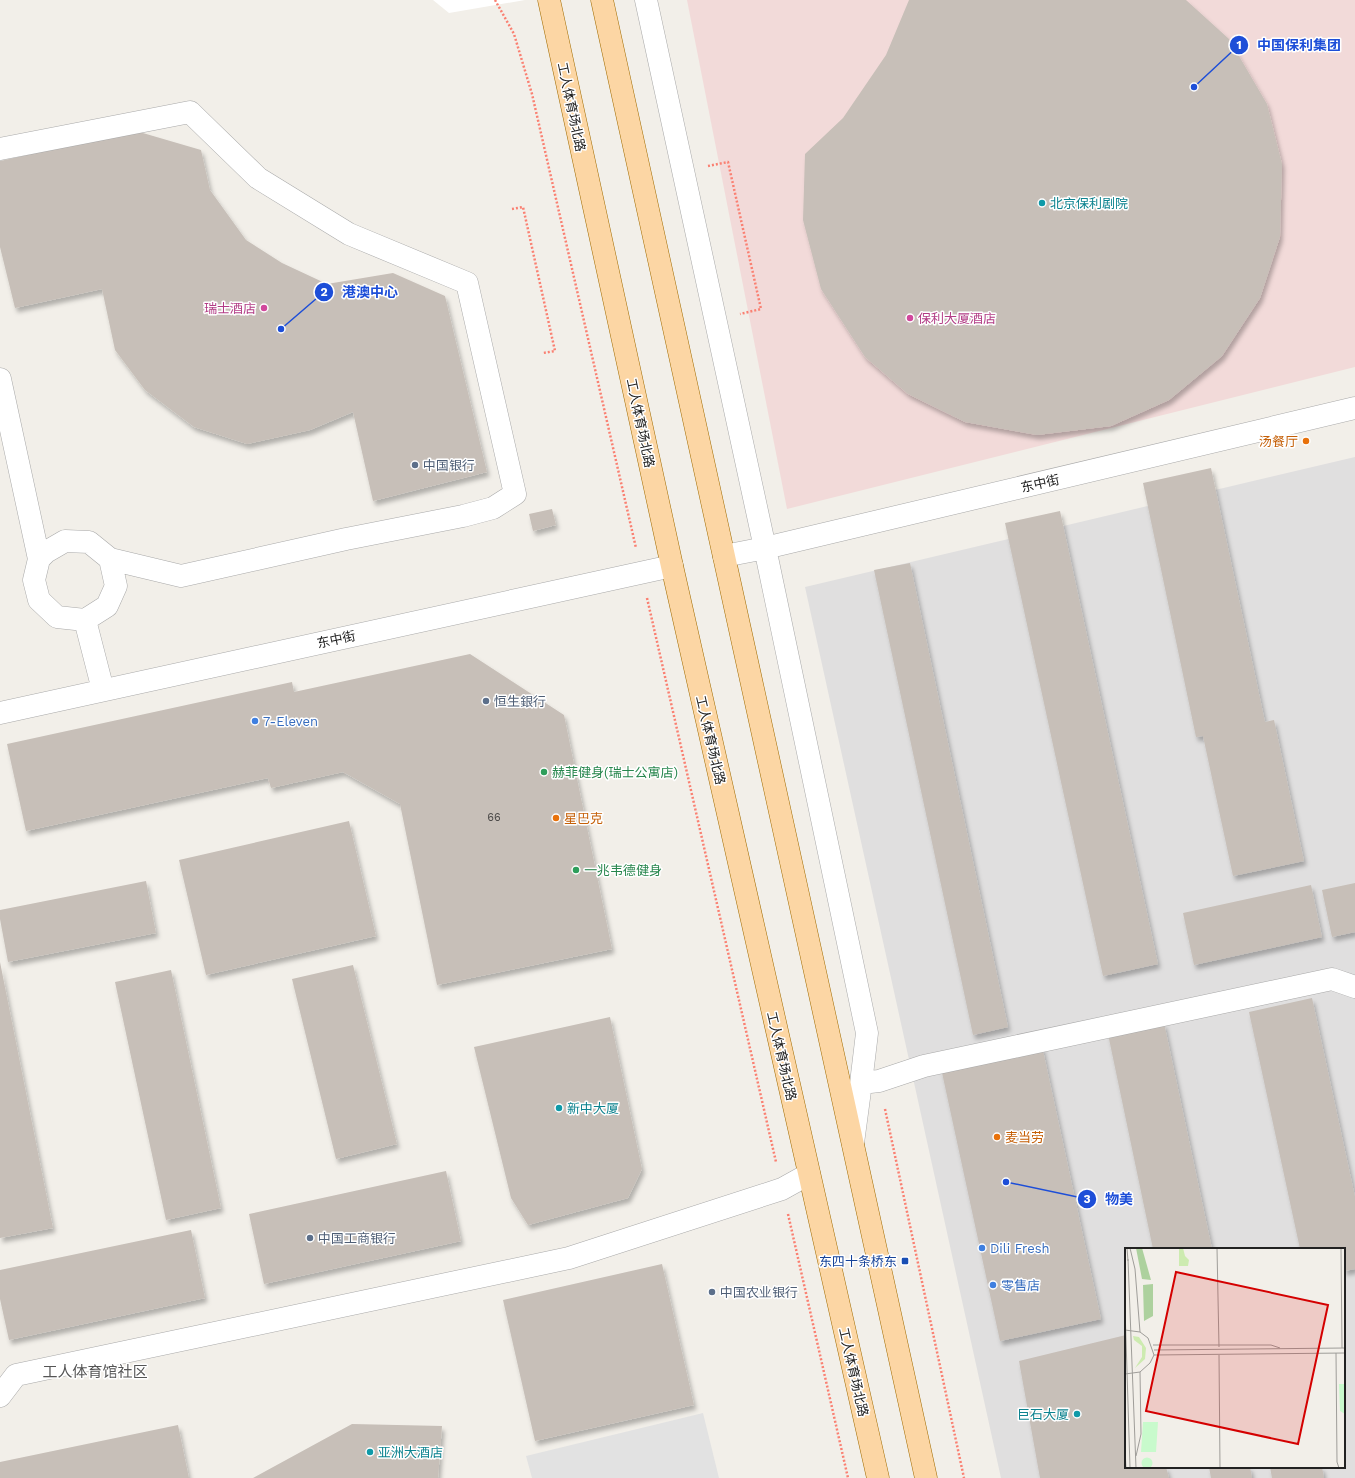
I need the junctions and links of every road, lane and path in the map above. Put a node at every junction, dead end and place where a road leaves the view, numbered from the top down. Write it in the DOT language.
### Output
graph roads {
  1 [pos="495,0"];
  2 [pos="549,0"];
  3 [pos="602,0"];
  4 [pos="646,0"];
  5 [pos="0,149"];
  6 [pos="707,167"];
  7 [pos="512,208"];
  8 [pos="738,315"];
  9 [pos="543,353"];
  10 [pos="0,380"];
  11 [pos="1355,408"];
  12 [pos="765,548"];
  13 [pos="724,556"];
  14 [pos="39,559"];
  15 [pos="110,559"];
  16 [pos="672,566"];
  17 [pos="642,573"];
  18 [pos="85,620"];
  19 [pos="103,690"];
  20 [pos="0,713"];
  21 [pos="1355,987"];
  22 [pos="870,1082"];
  23 [pos="852,1144"];
  24 [pos="809,1174"];
  25 [pos="782,1189"];
  26 [pos="0,1396"];
  27 [pos="848,1478"];
  28 [pos="878,1478"];
  29 [pos="926,1478"];
  30 [pos="964,1478"];
  1 -- 17 [label="path"];
  2 -- 16 [label="main road, 工人体育场北路"];
  3 -- 13 [label="main road"];
  4 -- 12 [label="street"];
  5 -- 15 [label="street"];
  6 -- 8 [label="path"];
  7 -- 9 [label="path"];
  10 -- 14 [label="street"];
  11 -- 12 [label="street, 东中街"];
  12 -- 13 [label="street, 东中街"];
  12 -- 22 [label="street"];
  13 -- 23 [label="main road"];
  14 -- 15 [label="street"];
  14 -- 18 [label="street"];
  15 -- 18 [label="street"];
  16 -- 17 [label="street, 东中街"];
  16 -- 24 [label="main road, 工人体育场北路"];
  17 -- 19 [label="street, 东中街"];
  17 -- 25 [label="path"];
  18 -- 19 [label="street"];
  19 -- 20 [label="street, 东中街"];
  21 -- 22 [label="street"];
  22 -- 23 [label="street"];
  22 -- 30 [label="path"];
  23 -- 29 [label="main road"];
  24 -- 25 [label="street"];
  24 -- 28 [label="main road, 工人体育场北路"];
  25 -- 26 [label="street"];
  25 -- 27 [label="path"];
}
